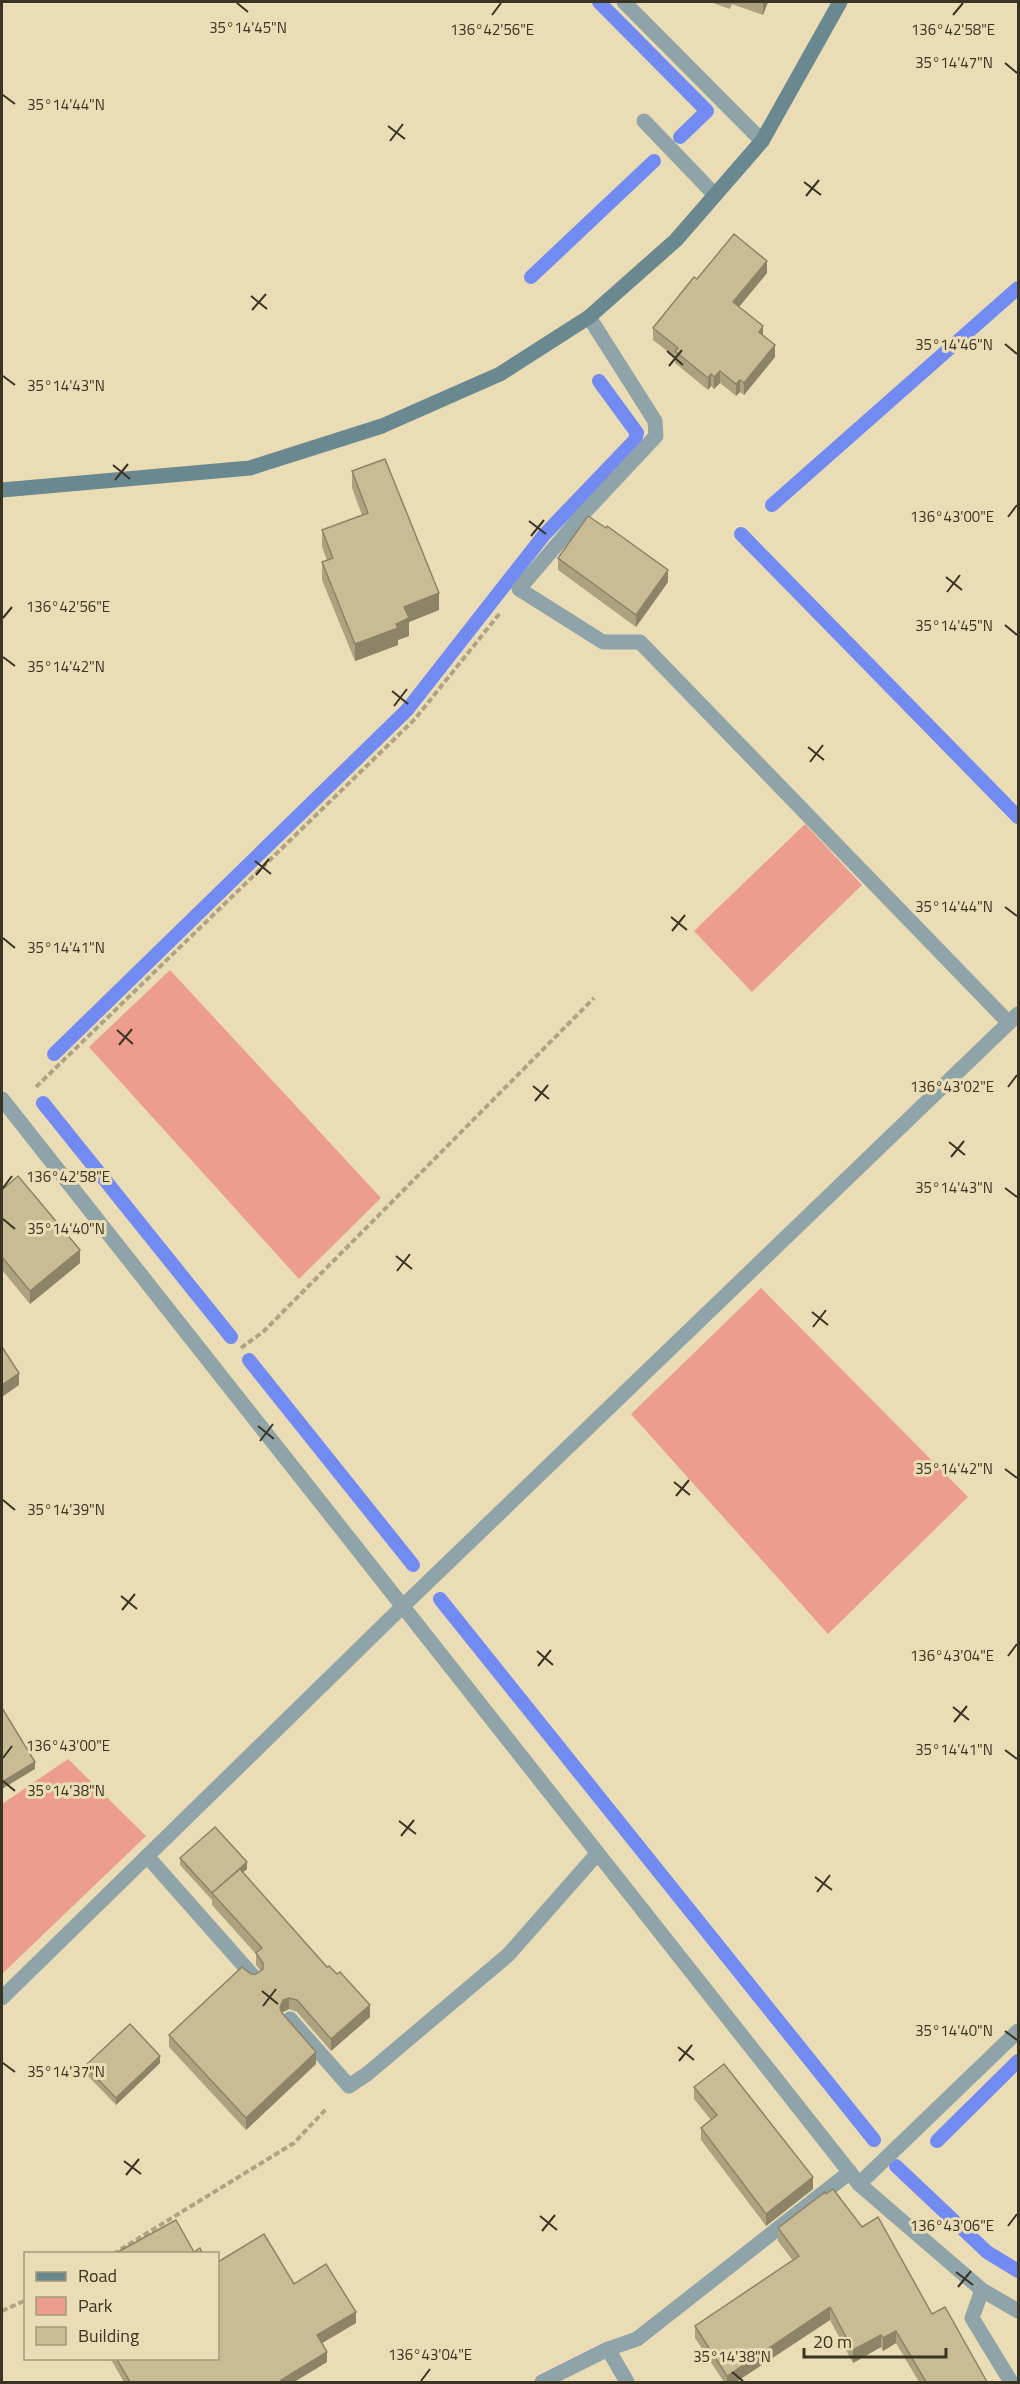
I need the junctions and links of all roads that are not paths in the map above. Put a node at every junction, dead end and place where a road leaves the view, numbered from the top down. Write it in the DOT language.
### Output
graph roads {
  1 [pos="624,2"];
  2 [pos="840,2"];
  3 [pos="644,121"];
  4 [pos="762,141"];
  5 [pos="715,195"];
  6 [pos="589,317"];
  7 [pos="2,490"];
  8 [pos="1014,1018"];
  9 [pos="6,1105"];
  10 [pos="402,1606"];
  11 [pos="597,1854"];
  12 [pos="147,1856"];
  13 [pos="254,1977"];
  14 [pos="2,1998"];
  15 [pos="290,2019"];
  16 [pos="1018,2031"];
  17 [pos="854,2178"];
  18 [pos="982,2290"];
  19 [pos="1018,2311"];
  20 [pos="608,2349"];
  21 [pos="542,2382"];
  22 [pos="627,2382"];
  23 [pos="1011,2382"];
  1 -- 4 [label="street"];
  2 -- 4 [label="street"];
  3 -- 5 [label="street"];
  4 -- 5 [label="street"];
  5 -- 6 [label="street"];
  6 -- 7 [label="street"];
  6 -- 8 [label="street"];
  8 -- 10 [label="street"];
  9 -- 10 [label="street"];
  10 -- 11 [label="street"];
  10 -- 12 [label="street"];
  11 -- 15 [label="street"];
  11 -- 17 [label="street"];
  12 -- 13 [label="street"];
  12 -- 14 [label="street"];
  16 -- 17 [label="street"];
  17 -- 18 [label="street"];
  17 -- 20 [label="street"];
  18 -- 19 [label="street"];
  18 -- 23 [label="street"];
  20 -- 21 [label="street"];
  20 -- 22 [label="street"];
}
